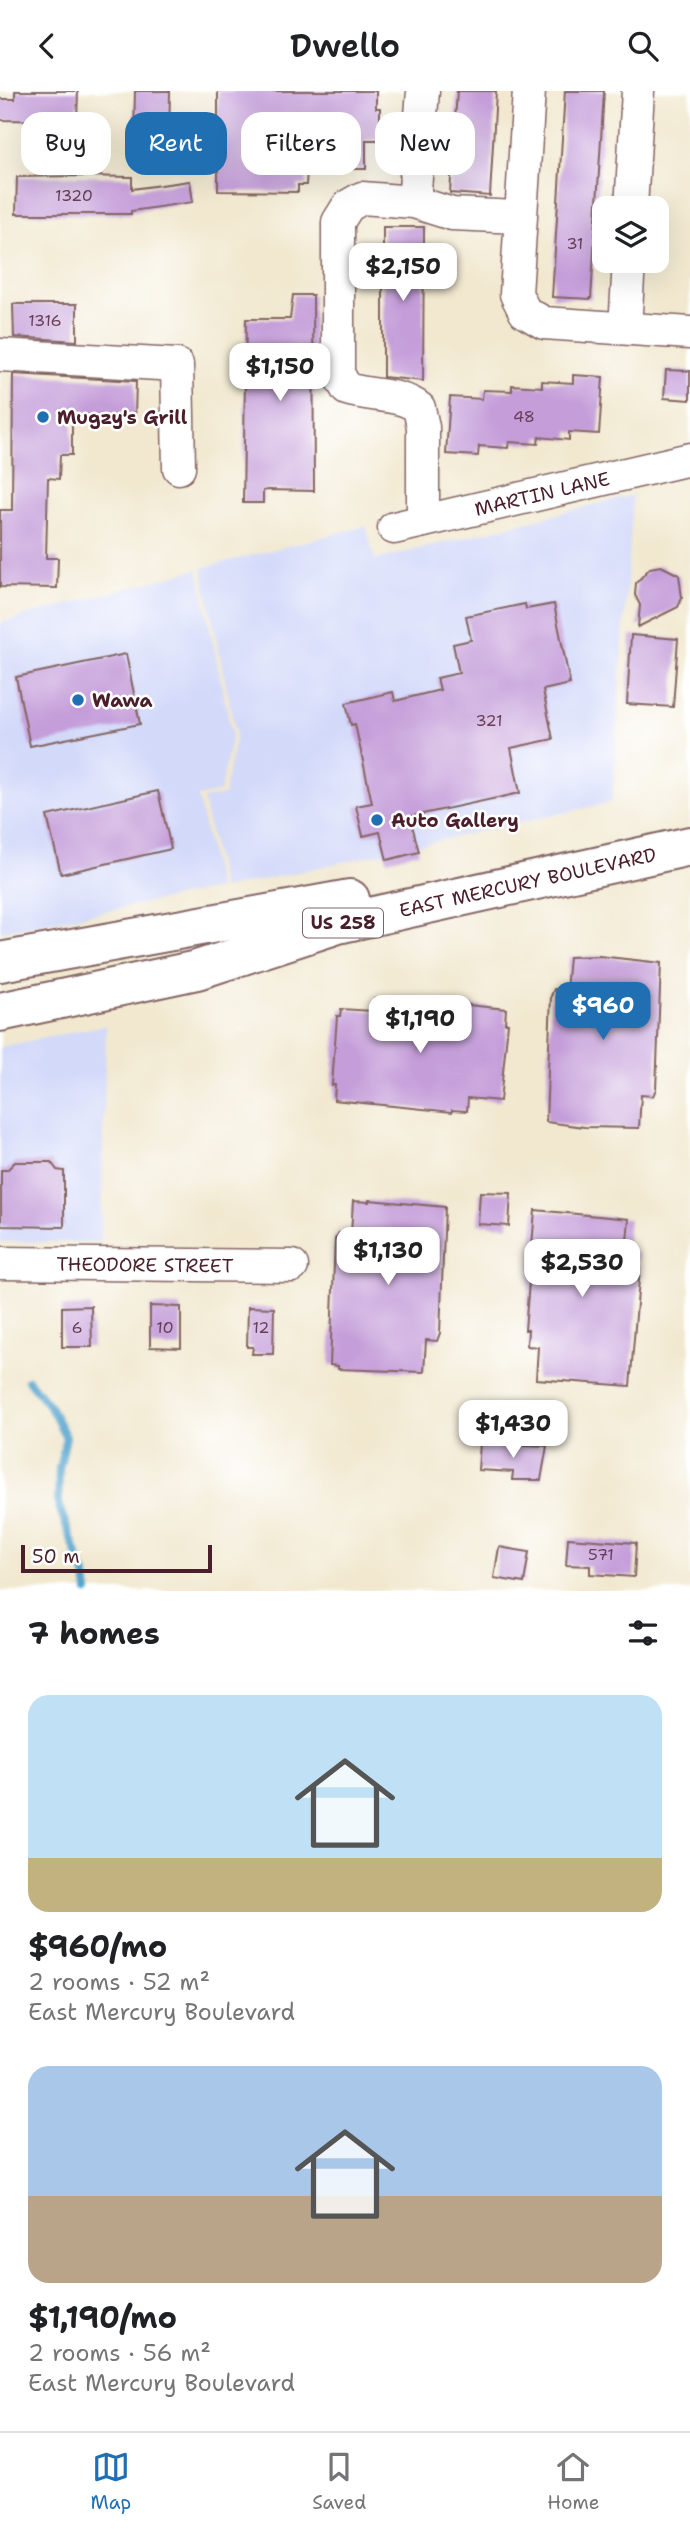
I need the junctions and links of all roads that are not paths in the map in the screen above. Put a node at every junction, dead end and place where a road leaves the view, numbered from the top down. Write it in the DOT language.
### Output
graph roads {
  1 [pos="423,91"];
  2 [pos="529,91"];
  3 [pos="638,91"];
  4 [pos="632,196"];
  5 [pos="414,202"];
  6 [pos="519,217"];
  7 [pos="628,273"];
  8 [pos="625,328"];
  9 [pos="690,333"];
  10 [pos="0,355"];
  11 [pos="690,459"];
  12 [pos="179,468"];
  13 [pos="690,822"];
  14 [pos="690,846"];
  15 [pos="0,962"];
  16 [pos="0,1012"];
  17 [pos="0,1263"];
  18 [pos="292,1266"];
  1 -- 5 [label="street"];
  2 -- 6 [label="street"];
  3 -- 4 [label="street"];
  5 -- 6 [label="street"];
  5 -- 11 [label="street, MARTIN LANE"];
  6 -- 8 [label="street"];
  7 -- 8 [label="street"];
  8 -- 9 [label="street"];
  10 -- 12 [label="street"];
  13 -- 15 [label="main road, EAST MERCURY BOULEVARD / US 258"];
  14 -- 16 [label="main road, EAST MERCURY BOULEVARD / US 258"];
  17 -- 18 [label="street, THEODORE STREET"];
}
